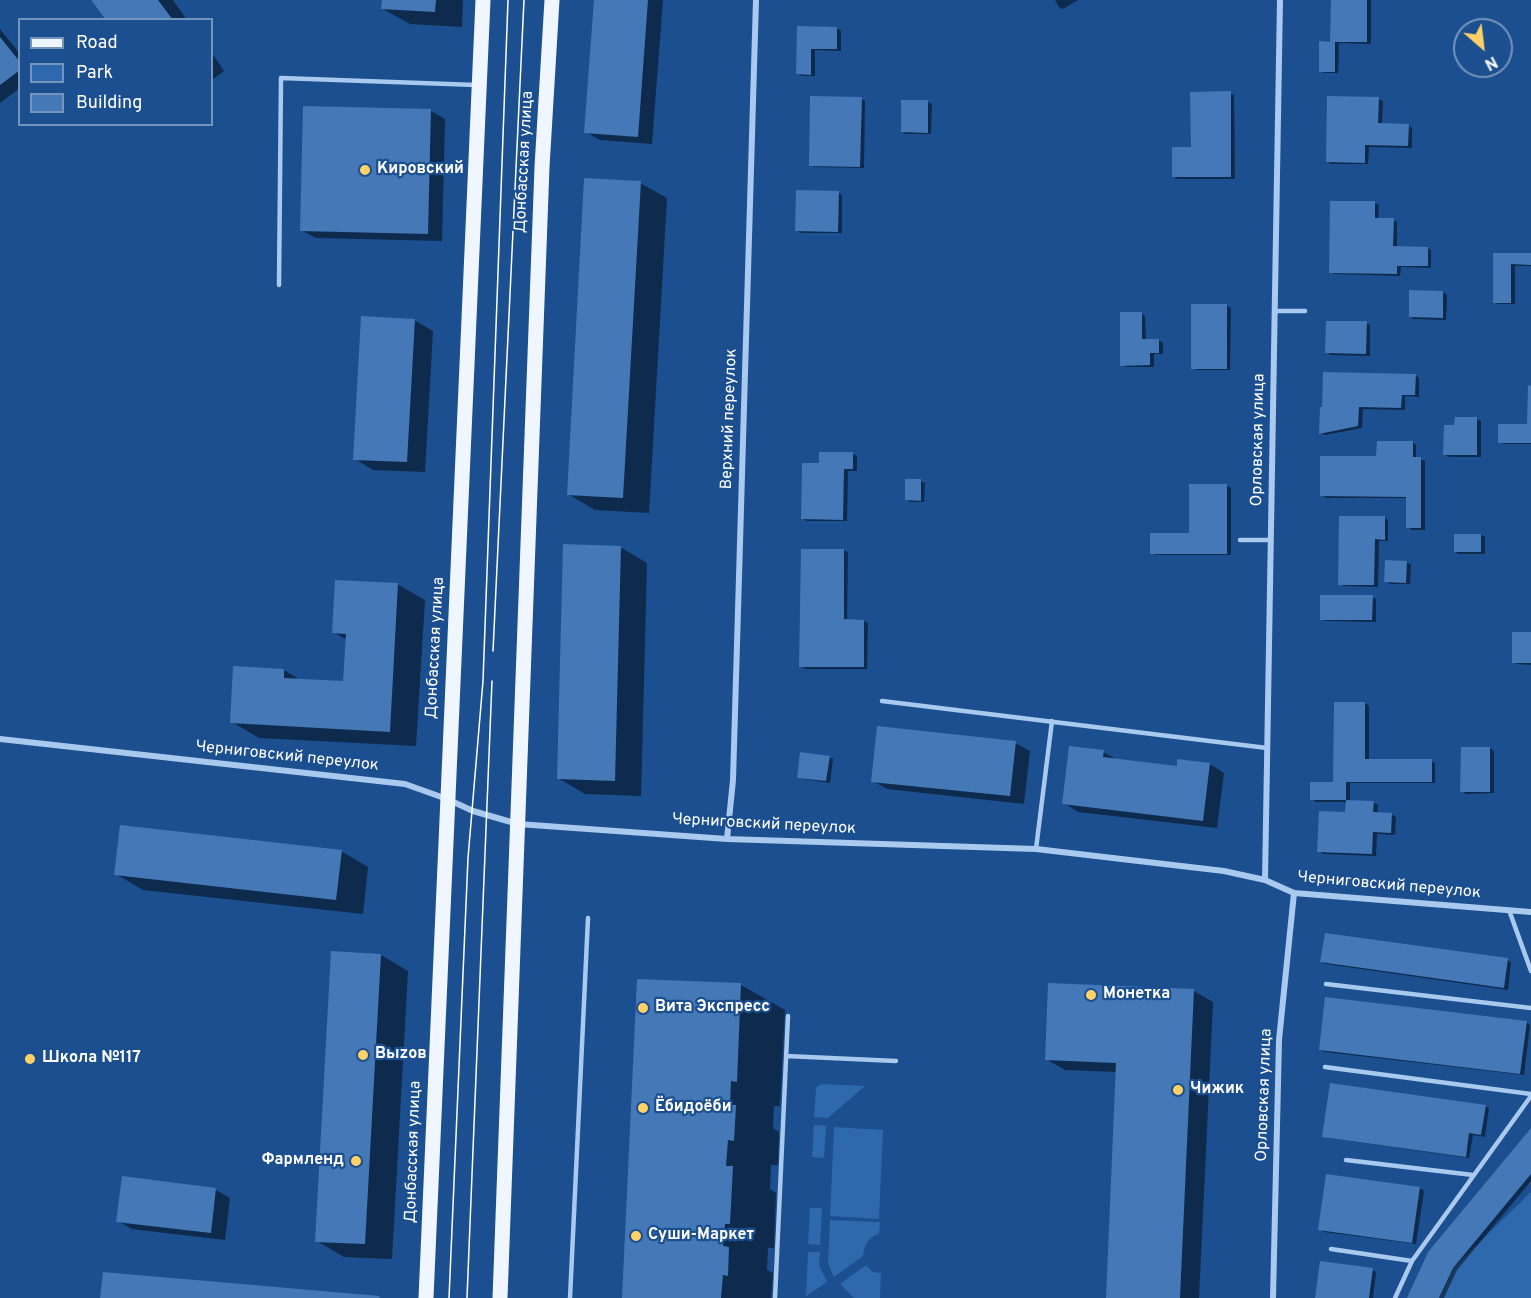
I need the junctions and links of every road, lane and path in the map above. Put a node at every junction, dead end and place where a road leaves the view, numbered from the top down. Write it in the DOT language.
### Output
graph roads {
  1 [pos="483,0"];
  2 [pos="552,0"];
  3 [pos="756,0"];
  4 [pos="1280,0"];
  5 [pos="479,85"];
  6 [pos="279,285"];
  7 [pos="1275,311"];
  8 [pos="1305,311"];
  9 [pos="1240,540"];
  10 [pos="1271,540"];
  11 [pos="882,701"];
  12 [pos="1052,721"];
  13 [pos="0,739"];
  14 [pos="1267,748"];
  15 [pos="447,799"];
  16 [pos="519,824"];
  17 [pos="727,839"];
  18 [pos="1036,849"];
  19 [pos="1265,880"];
  20 [pos="1294,893"];
  21 [pos="1509,910"];
  22 [pos="1531,912"];
  23 [pos="588,918"];
  24 [pos="1531,972"];
  25 [pos="1326,984"];
  26 [pos="1531,1008"];
  27 [pos="788,1016"];
  28 [pos="786,1056"];
  29 [pos="896,1060"];
  30 [pos="1325,1066"];
  31 [pos="1531,1095"];
  32 [pos="1346,1160"];
  33 [pos="1473,1175"];
  34 [pos="1331,1248"];
  35 [pos="1412,1261"];
  36 [pos="426,1298"];
  37 [pos="500,1298"];
  38 [pos="570,1298"];
  39 [pos="775,1298"];
  40 [pos="1273,1298"];
  41 [pos="1395,1298"];
  1 -- 5 [label="main road, Донбасская улица"];
  2 -- 16 [label="main road, Донбасская улица"];
  3 -- 17 [label="street, Верхний переулок"];
  4 -- 7 [label="street, Орловская улица"];
  5 -- 6 [label="lane"];
  5 -- 15 [label="main road, Донбасская улица"];
  7 -- 8 [label="lane"];
  7 -- 10 [label="street, Орловская улица"];
  9 -- 10 [label="lane"];
  10 -- 14 [label="street, Орловская улица"];
  11 -- 12 [label="lane"];
  12 -- 14 [label="lane"];
  12 -- 18 [label="lane"];
  13 -- 15 [label="street, Черниговский переулок"];
  14 -- 19 [label="street, Орловская улица"];
  15 -- 16 [label="street, Черниговский переулок"];
  15 -- 36 [label="main road, Донбасская улица"];
  16 -- 17 [label="street, Черниговский переулок"];
  16 -- 37 [label="main road, Донбасская улица"];
  17 -- 18 [label="street, Черниговский переулок"];
  18 -- 19 [label="street, Черниговский переулок"];
  19 -- 20 [label="street, Черниговский переулок"];
  20 -- 21 [label="street, Черниговский переулок"];
  20 -- 40 [label="street, Орловская улица"];
  21 -- 22 [label="street, Черниговский переулок"];
  21 -- 24 [label="lane"];
  23 -- 38 [label="lane"];
  25 -- 26 [label="lane"];
  27 -- 28 [label="lane"];
  28 -- 29 [label="lane"];
  28 -- 39 [label="lane"];
  30 -- 31 [label="lane"];
  31 -- 33 [label="lane"];
  32 -- 33 [label="lane"];
  33 -- 35 [label="lane"];
  34 -- 35 [label="lane"];
  35 -- 41 [label="lane"];
}
